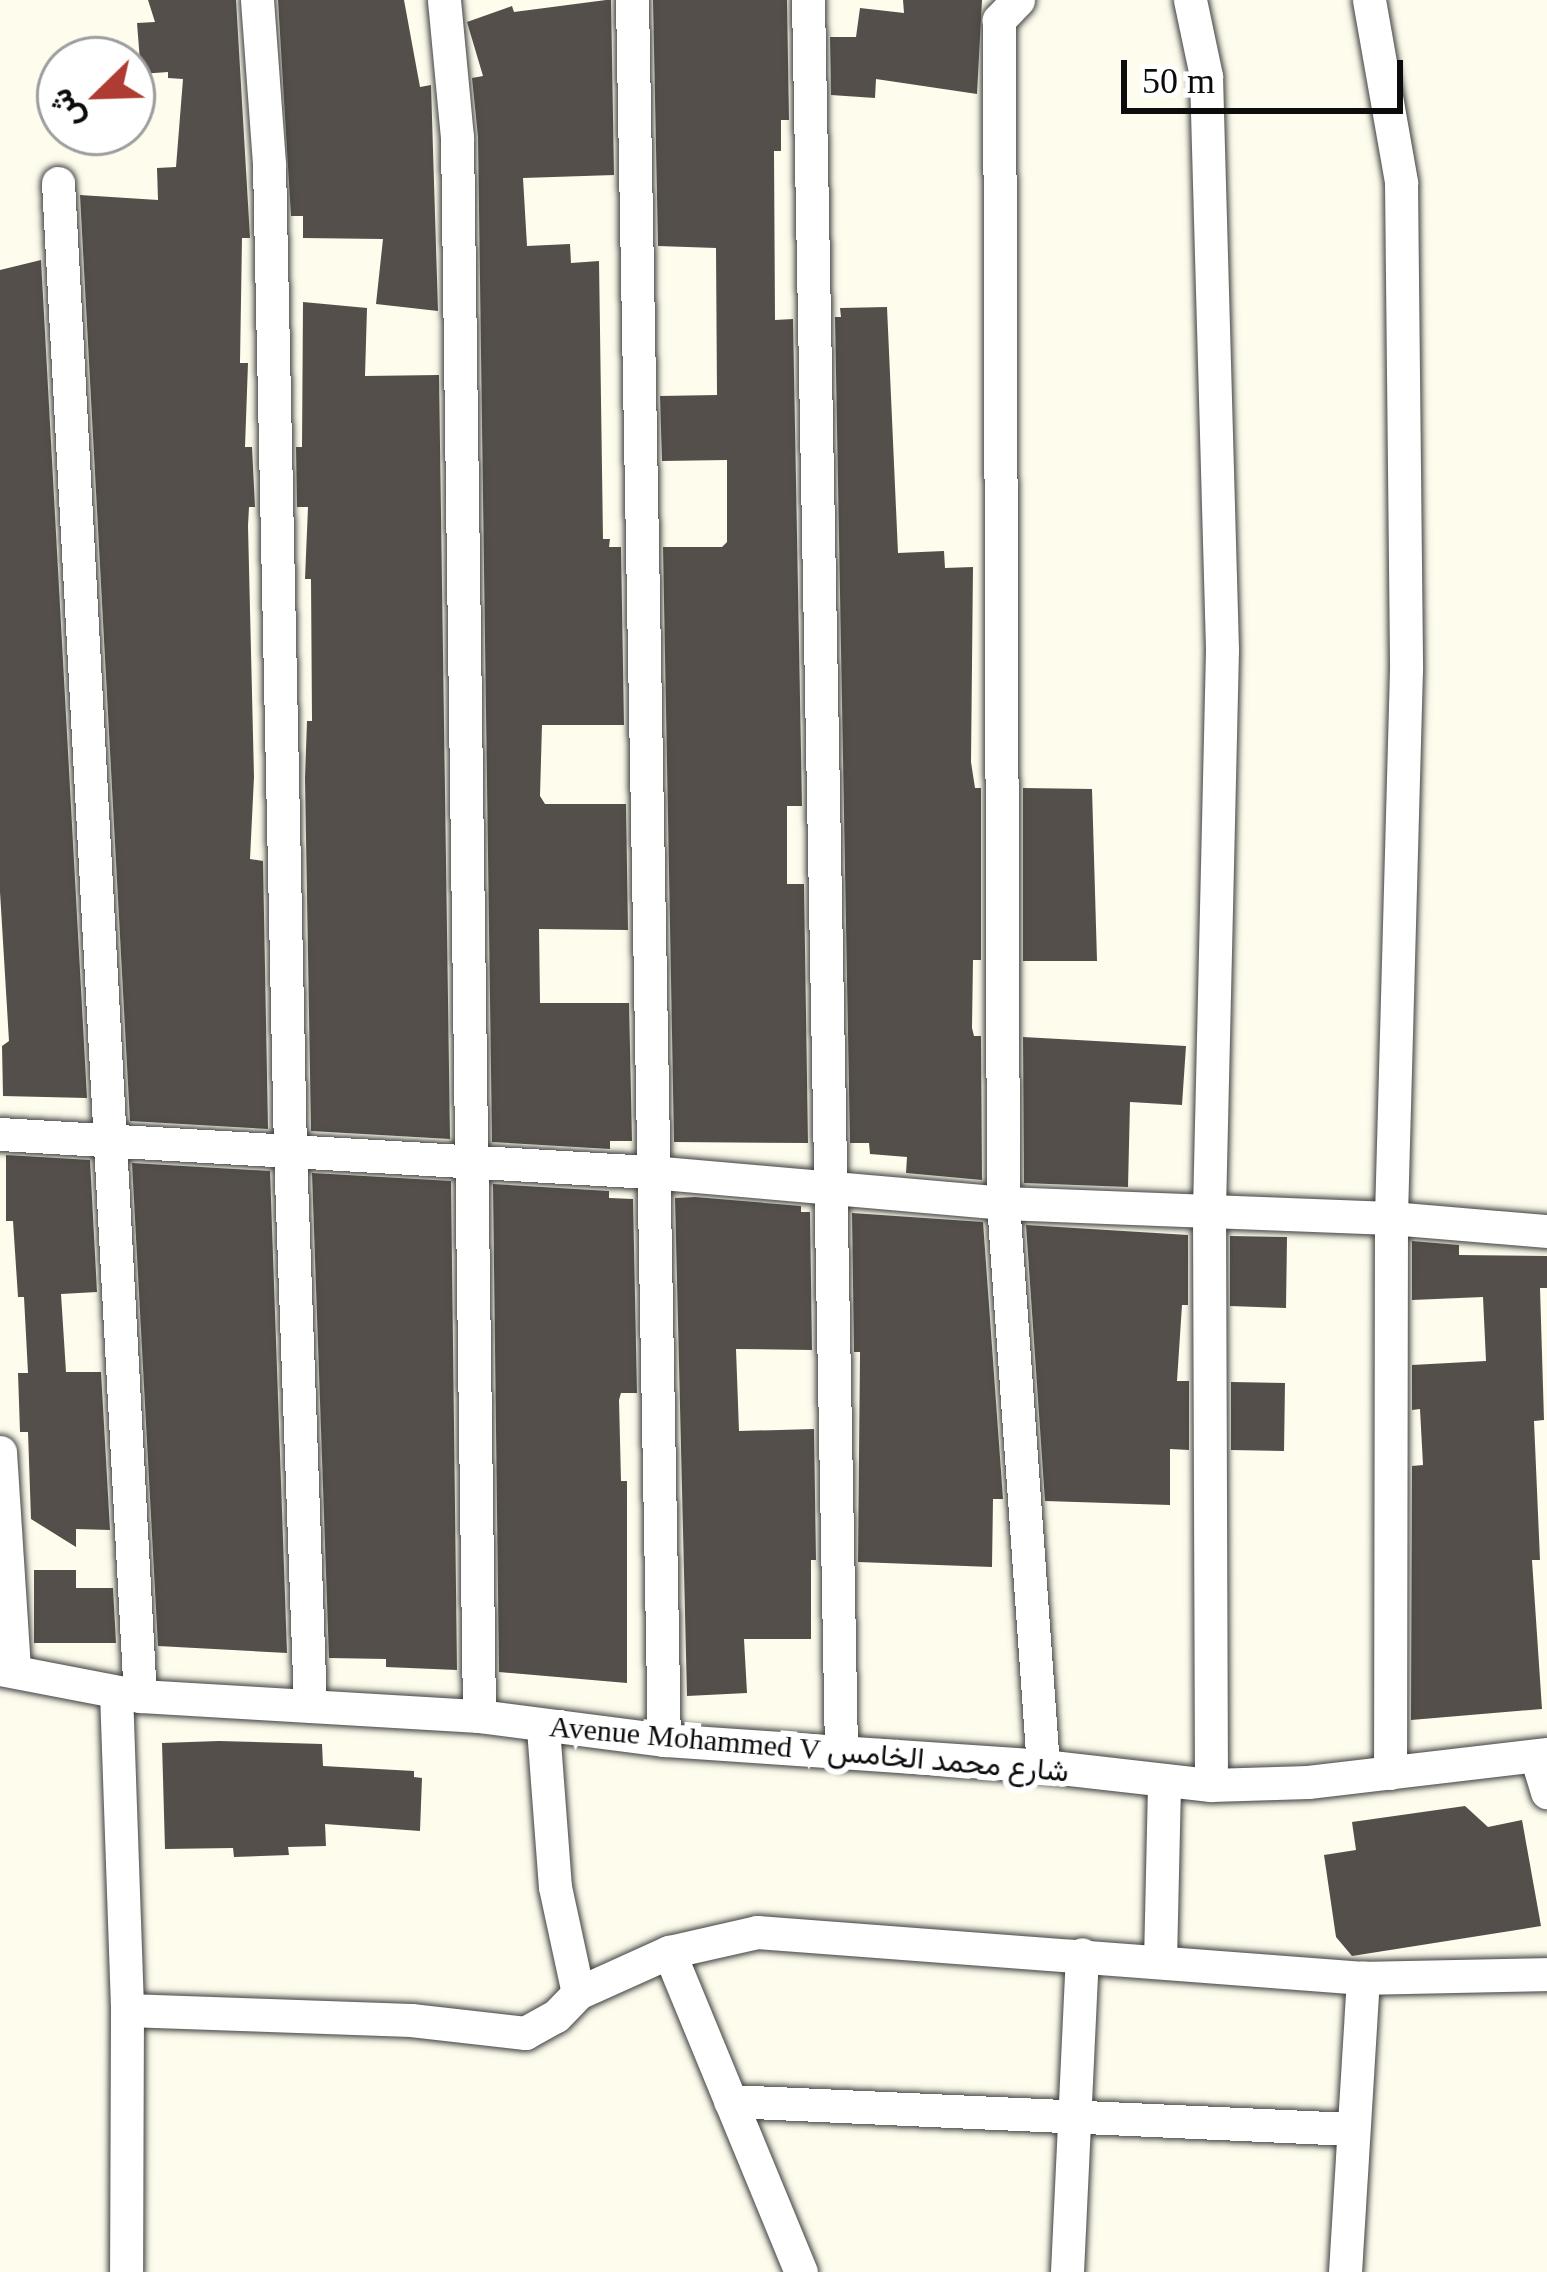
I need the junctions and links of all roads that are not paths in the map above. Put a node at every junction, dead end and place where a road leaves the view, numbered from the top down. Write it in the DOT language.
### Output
graph roads {
  1 [pos="256,0"];
  2 [pos="444,0"];
  3 [pos="632,0"];
  4 [pos="808,0"];
  5 [pos="1190,0"];
  6 [pos="1369,0"];
  7 [pos="1005,7"];
  8 [pos="58,184"];
  9 [pos="0,1134"];
  10 [pos="106,1137"];
  11 [pos="290,1152"];
  12 [pos="473,1163"];
  13 [pos="650,1172"];
  14 [pos="830,1188"];
  15 [pos="1003,1202"];
  16 [pos="1209,1210"];
  17 [pos="1391,1218"];
  18 [pos="1547,1231"];
  19 [pos="0,1452"];
  20 [pos="7,1670"];
  21 [pos="128,1694"];
  22 [pos="310,1706"];
  23 [pos="479,1716"];
  24 [pos="543,1728"];
  25 [pos="664,1740"];
  26 [pos="842,1754"];
  27 [pos="1541,1755"];
  28 [pos="1043,1766"];
  29 [pos="1390,1773"];
  30 [pos="1164,1780"];
  31 [pos="1211,1784"];
  32 [pos="1547,1792"];
  33 [pos="669,1952"];
  34 [pos="1082,1954"];
  35 [pos="1160,1961"];
  36 [pos="1547,1974"];
  37 [pos="1363,1978"];
  38 [pos="578,1993"];
  39 [pos="127,2010"];
  40 [pos="730,2101"];
  41 [pos="1078,2116"];
  42 [pos="1351,2128"];
  43 [pos="801,2271"];
  44 [pos="126,2272"];
  45 [pos="824,2272"];
  46 [pos="1067,2272"];
  47 [pos="1345,2272"];
  1 -- 11 [label="street"];
  2 -- 12 [label="street"];
  3 -- 13 [label="street"];
  4 -- 14 [label="street"];
  5 -- 16 [label="street"];
  6 -- 17 [label="street"];
  7 -- 15 [label="street"];
  8 -- 10 [label="street"];
  9 -- 10 [label="street"];
  10 -- 11 [label="street"];
  10 -- 21 [label="street"];
  11 -- 12 [label="street"];
  11 -- 22 [label="street"];
  12 -- 13 [label="street"];
  12 -- 23 [label="street"];
  13 -- 14 [label="street"];
  13 -- 25 [label="street"];
  14 -- 15 [label="street"];
  14 -- 26 [label="street"];
  15 -- 16 [label="street"];
  15 -- 28 [label="street"];
  16 -- 17 [label="street"];
  16 -- 31 [label="street"];
  17 -- 18 [label="street"];
  17 -- 29 [label="street"];
  19 -- 20 [label="street"];
  20 -- 21 [label="street, Avenue Mohammed V شارع محمد الخامس"];
  21 -- 22 [label="street, Avenue Mohammed V شارع محمد الخامس"];
  21 -- 39 [label="street"];
  22 -- 23 [label="street, Avenue Mohammed V شارع محمد الخامس"];
  23 -- 24 [label="street, Avenue Mohammed V شارع محمد الخامس"];
  24 -- 25 [label="street, Avenue Mohammed V شارع محمد الخامس"];
  24 -- 38 [label="street"];
  25 -- 26 [label="street, Avenue Mohammed V شارع محمد الخامس"];
  26 -- 28 [label="street, Avenue Mohammed V شارع محمد الخامس"];
  27 -- 29 [label="street, Avenue Mohammed V شارع محمد الخامس"];
  27 -- 32 [label="street"];
  28 -- 30 [label="street, Avenue Mohammed V شارع محمد الخامس"];
  29 -- 31 [label="street, Avenue Mohammed V شارع محمد الخامس"];
  30 -- 31 [label="street, Avenue Mohammed V شارع محمد الخامس"];
  30 -- 35 [label="street"];
  33 -- 34 [label="street"];
  33 -- 38 [label="street"];
  33 -- 40 [label="street"];
  34 -- 35 [label="street"];
  34 -- 41 [label="street"];
  35 -- 37 [label="street"];
  36 -- 37 [label="street"];
  37 -- 42 [label="street"];
  38 -- 39 [label="street"];
  39 -- 44 [label="street"];
  40 -- 41 [label="street"];
  40 -- 43 [label="street"];
  41 -- 42 [label="street"];
  41 -- 46 [label="street"];
  42 -- 47 [label="street"];
  43 -- 45 [label="street"];
}
